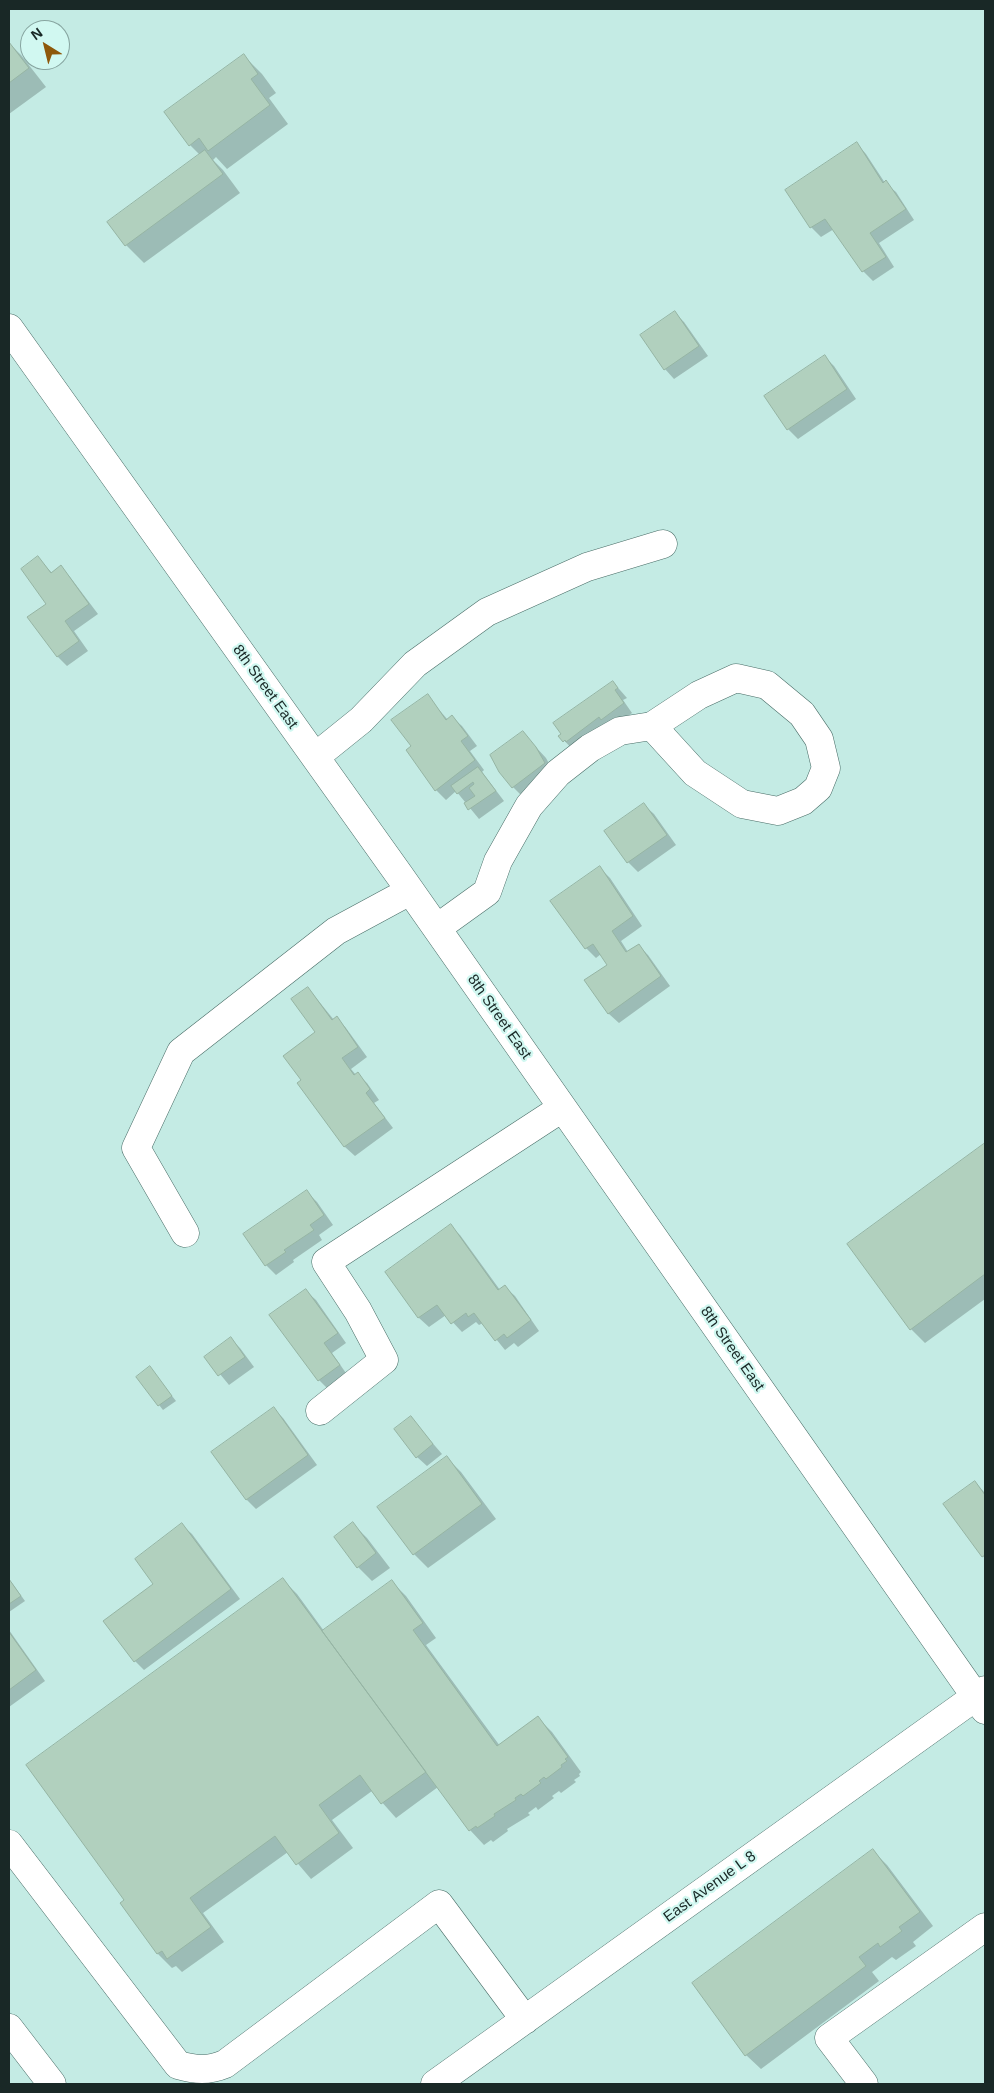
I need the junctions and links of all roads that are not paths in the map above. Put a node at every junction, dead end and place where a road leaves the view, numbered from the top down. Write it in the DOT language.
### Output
graph roads {
  1 [pos="9,328"];
  2 [pos="663,544"];
  3 [pos="652,726"];
  4 [pos="315,757"];
  5 [pos="410,891"];
  6 [pos="437,928"];
  7 [pos="562,1108"];
  8 [pos="186,1233"];
  9 [pos="320,1411"];
  10 [pos="982,1699"];
  11 [pos="9,1844"];
  12 [pos="985,1927"];
  13 [pos="525,2020"];
  14 [pos="9,2028"];
  15 [pos="52,2084"];
  16 [pos="435,2084"];
  17 [pos="864,2084"];
  1 -- 4 [label="street, 8th Street East"];
  2 -- 4 [label="street"];
  3 -- 3 [label="street"];
  3 -- 6 [label="street"];
  4 -- 5 [label="street, 8th Street East"];
  5 -- 6 [label="street, 8th Street East"];
  5 -- 8 [label="street"];
  6 -- 7 [label="street, 8th Street East"];
  7 -- 9 [label="street"];
  7 -- 10 [label="street, 8th Street East"];
  10 -- 13 [label="street, East Avenue L 8"];
  11 -- 13 [label="street"];
  12 -- 17 [label="street"];
  13 -- 16 [label="street, East Avenue L 8"];
  14 -- 15 [label="street"];
}
